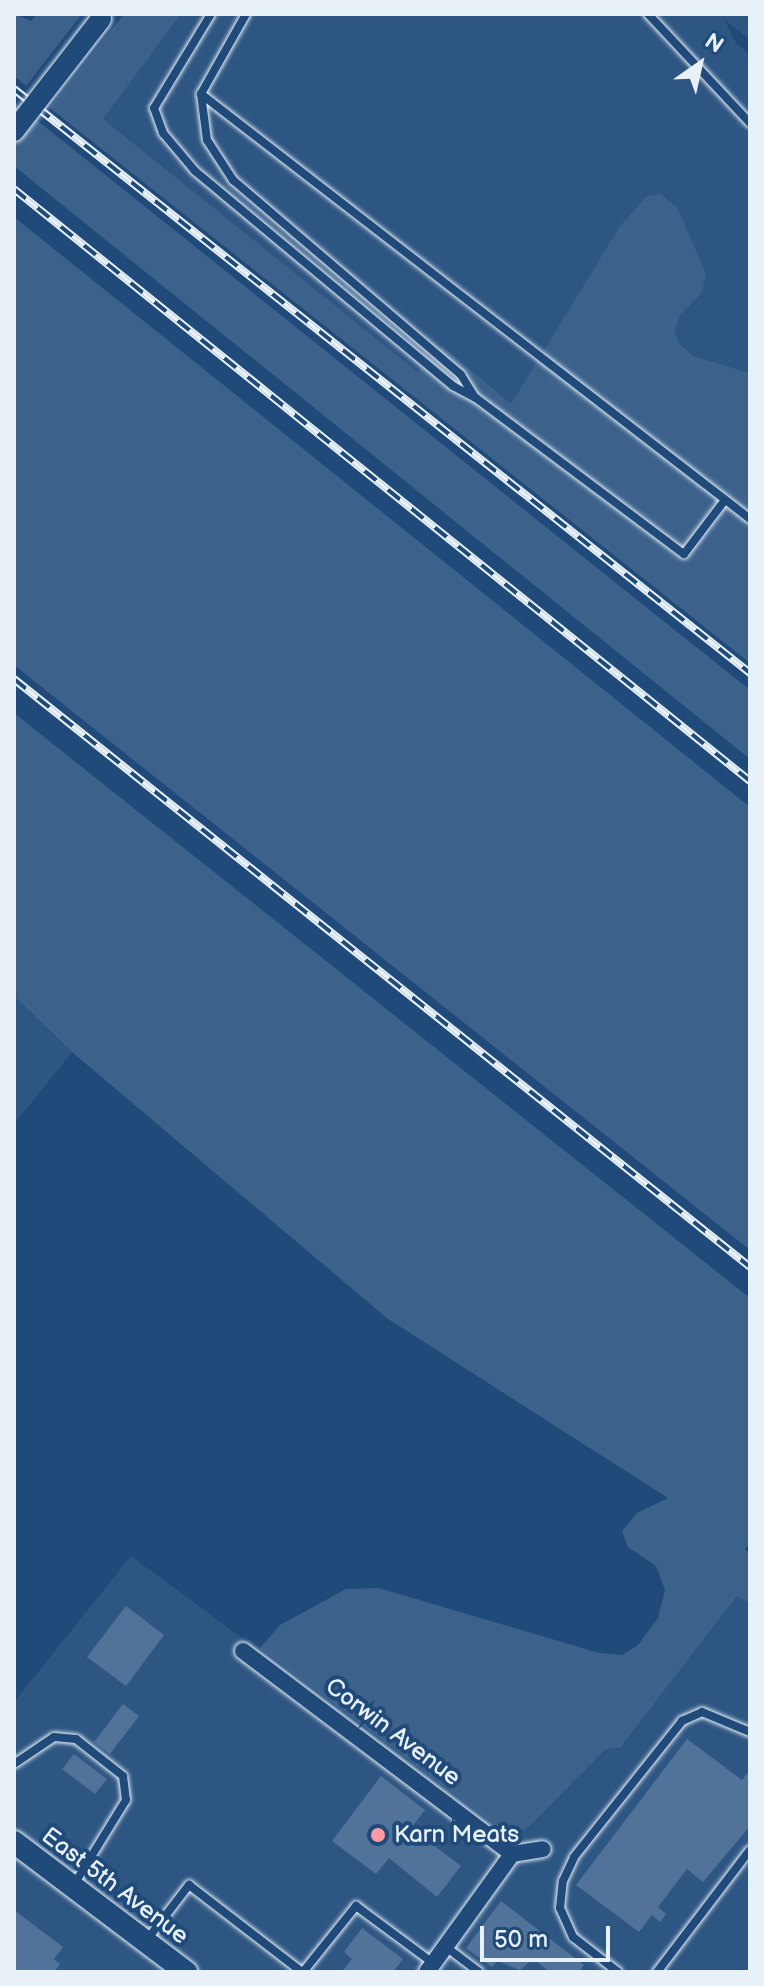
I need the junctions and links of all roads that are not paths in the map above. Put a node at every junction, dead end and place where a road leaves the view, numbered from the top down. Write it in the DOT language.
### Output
graph roads {
  1 [pos="211,14"];
  2 [pos="246,14"];
  3 [pos="648,14"];
  4 [pos="101,19"];
  5 [pos="201,94"];
  6 [pos="750,123"];
  7 [pos="14,131"];
  8 [pos="476,398"];
  9 [pos="725,500"];
  10 [pos="750,519"];
  11 [pos="243,1651"];
  12 [pos="750,1732"];
  13 [pos="14,1764"];
  14 [pos="14,1842"];
  15 [pos="543,1849"];
  16 [pos="750,1850"];
  17 [pos="512,1854"];
  18 [pos="73,1887"];
  19 [pos="145,1941"];
  20 [pos="446,1947"];
  21 [pos="430,1968"];
  22 [pos="612,1970"];
  23 [pos="186,1972"];
  24 [pos="303,1972"];
  25 [pos="479,1972"];
  26 [pos="657,1972"];
  1 -- 8 [label="lane"];
  2 -- 5 [label="lane"];
  3 -- 6 [label="lane"];
  4 -- 7 [label="street, bridge"];
  5 -- 8 [label="lane"];
  5 -- 9 [label="lane"];
  8 -- 9 [label="lane"];
  9 -- 10 [label="lane"];
  11 -- 17 [label="street, Corwin Avenue"];
  12 -- 22 [label="lane"];
  13 -- 18 [label="lane"];
  14 -- 18 [label="main road, East 5th Avenue"];
  15 -- 17 [label="street"];
  16 -- 26 [label="lane"];
  17 -- 20 [label="street"];
  18 -- 19 [label="main road, East 5th Avenue"];
  19 -- 23 [label="main road, East 5th Avenue"];
  19 -- 24 [label="lane"];
  20 -- 21 [label="street"];
  20 -- 25 [label="lane"];
  21 -- 24 [label="lane"];
}
